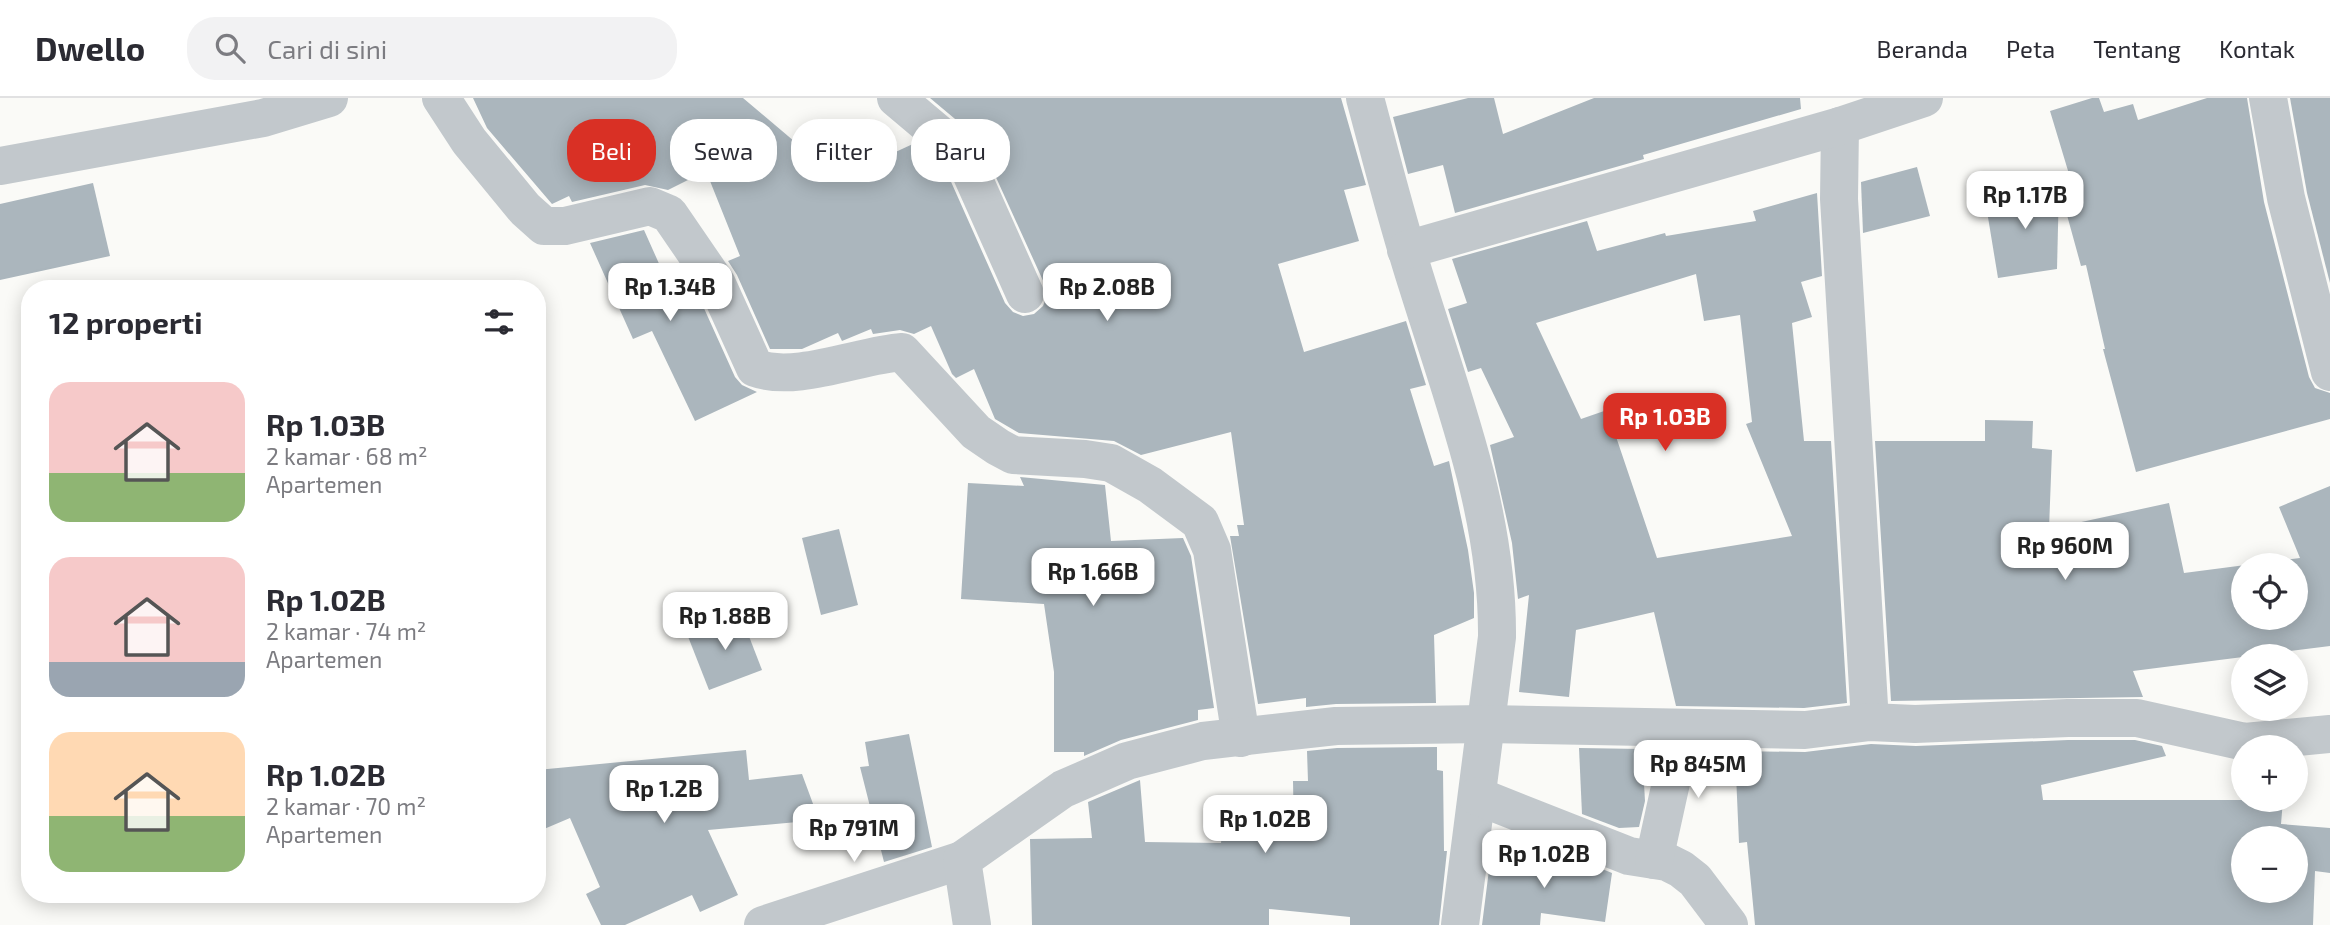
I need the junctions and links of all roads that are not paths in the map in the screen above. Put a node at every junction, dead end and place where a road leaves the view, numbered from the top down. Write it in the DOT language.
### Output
graph roads {
  1 [pos="329,98"];
  2 [pos="440,98"];
  3 [pos="896,98"];
  4 [pos="1365,98"];
  5 [pos="1924,98"];
  6 [pos="2268,98"];
  7 [pos="1840,125"];
  8 [pos="0,166"];
  9 [pos="1406,250"];
  10 [pos="1025,294"];
  11 [pos="2330,372"];
  12 [pos="1870,722"];
  13 [pos="1486,724"];
  14 [pos="1683,728"];
  15 [pos="2330,734"];
  16 [pos="1241,738"];
  17 [pos="1477,796"];
  18 [pos="962,860"];
  19 [pos="1654,860"];
  20 [pos="764,925"];
  21 [pos="972,925"];
  22 [pos="1460,925"];
  23 [pos="1729,925"];
  1 -- 8 [label="street"];
  2 -- 16 [label="street"];
  3 -- 10 [label="street"];
  4 -- 9 [label="street"];
  5 -- 7 [label="street"];
  6 -- 11 [label="street"];
  7 -- 9 [label="street"];
  7 -- 12 [label="street"];
  9 -- 13 [label="street"];
  12 -- 14 [label="street"];
  12 -- 15 [label="street"];
  13 -- 14 [label="street"];
  13 -- 16 [label="street"];
  13 -- 17 [label="street"];
  14 -- 19 [label="street"];
  16 -- 18 [label="street"];
  17 -- 19 [label="street"];
  17 -- 22 [label="street"];
  18 -- 20 [label="street"];
  18 -- 21 [label="street"];
  19 -- 23 [label="street"];
}
